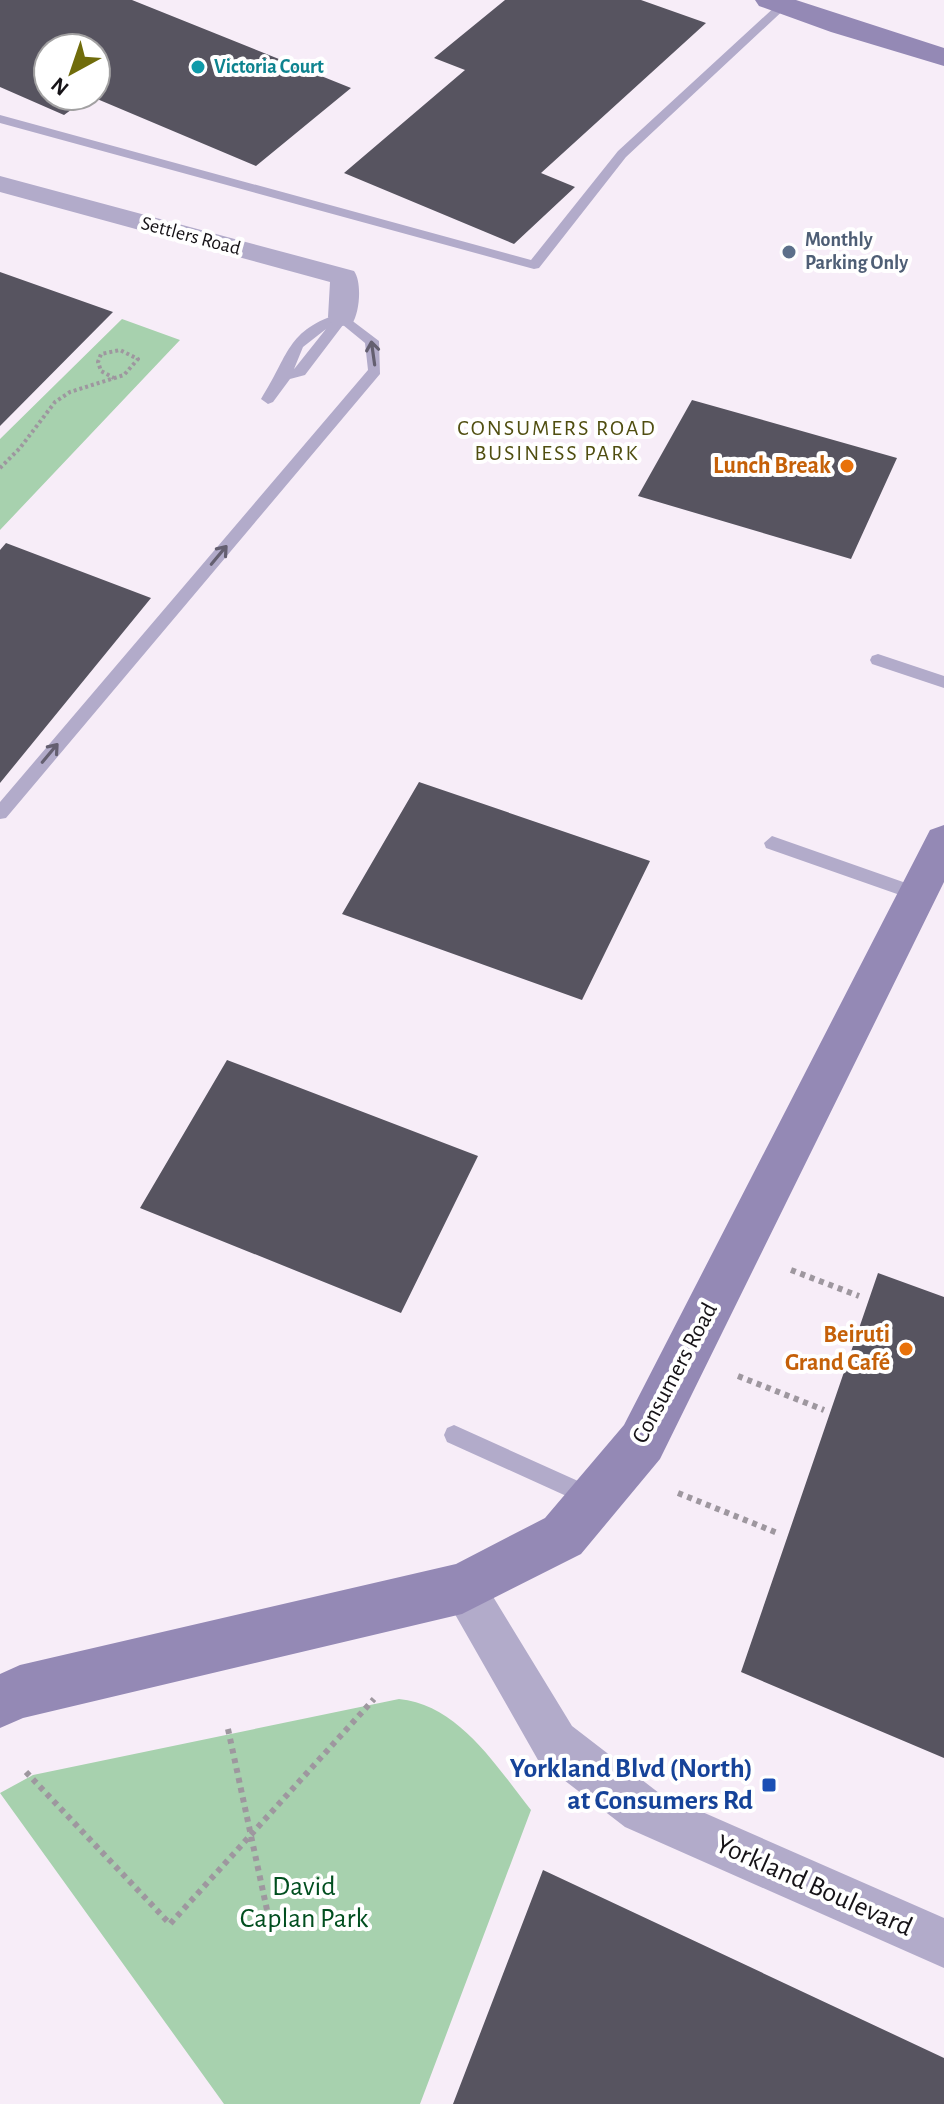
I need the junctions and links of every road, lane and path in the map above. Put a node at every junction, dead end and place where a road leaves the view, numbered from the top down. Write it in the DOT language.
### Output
graph roads {
  1 [pos="776,3"];
  2 [pos="944,57"];
  3 [pos="0,119"];
  4 [pos="0,184"];
  5 [pos="342,317"];
  6 [pos="114,378"];
  7 [pos="268,399"];
  8 [pos="0,468"];
  9 [pos="878,660"];
  10 [pos="944,682"];
  11 [pos="0,813"];
  12 [pos="772,843"];
  13 [pos="933,875"];
  14 [pos="791,1270"];
  15 [pos="859,1296"];
  16 [pos="738,1376"];
  17 [pos="824,1410"];
  18 [pos="454,1435"];
  19 [pos="678,1493"];
  20 [pos="597,1499"];
  21 [pos="780,1534"];
  22 [pos="462,1588"];
  23 [pos="374,1699"];
  24 [pos="0,1701"];
  25 [pos="228,1729"];
  26 [pos="26,1772"];
  27 [pos="251,1837"];
  28 [pos="267,1910"];
  29 [pos="944,1943"];
  1 -- 2 [label="street"];
  1 -- 3 [label="lane"];
  4 -- 5 [label="street, Settlers Road"];
  5 -- 7 [label="lane"];
  11 -- 5 [label="lane, one-way"];
  6 -- 6 [label="path"];
  6 -- 8 [label="path"];
  9 -- 10 [label="lane"];
  12 -- 13 [label="lane"];
  13 -- 20 [label="street, Consumers Road"];
  14 -- 15 [label="path"];
  16 -- 17 [label="path"];
  18 -- 20 [label="lane"];
  19 -- 21 [label="path"];
  20 -- 22 [label="street, Consumers Road"];
  22 -- 24 [label="street, Consumers Road"];
  22 -- 29 [label="street, Yorkland Boulevard"];
  23 -- 27 [label="path"];
  25 -- 27 [label="path"];
  26 -- 27 [label="path"];
  27 -- 28 [label="path"];
}
